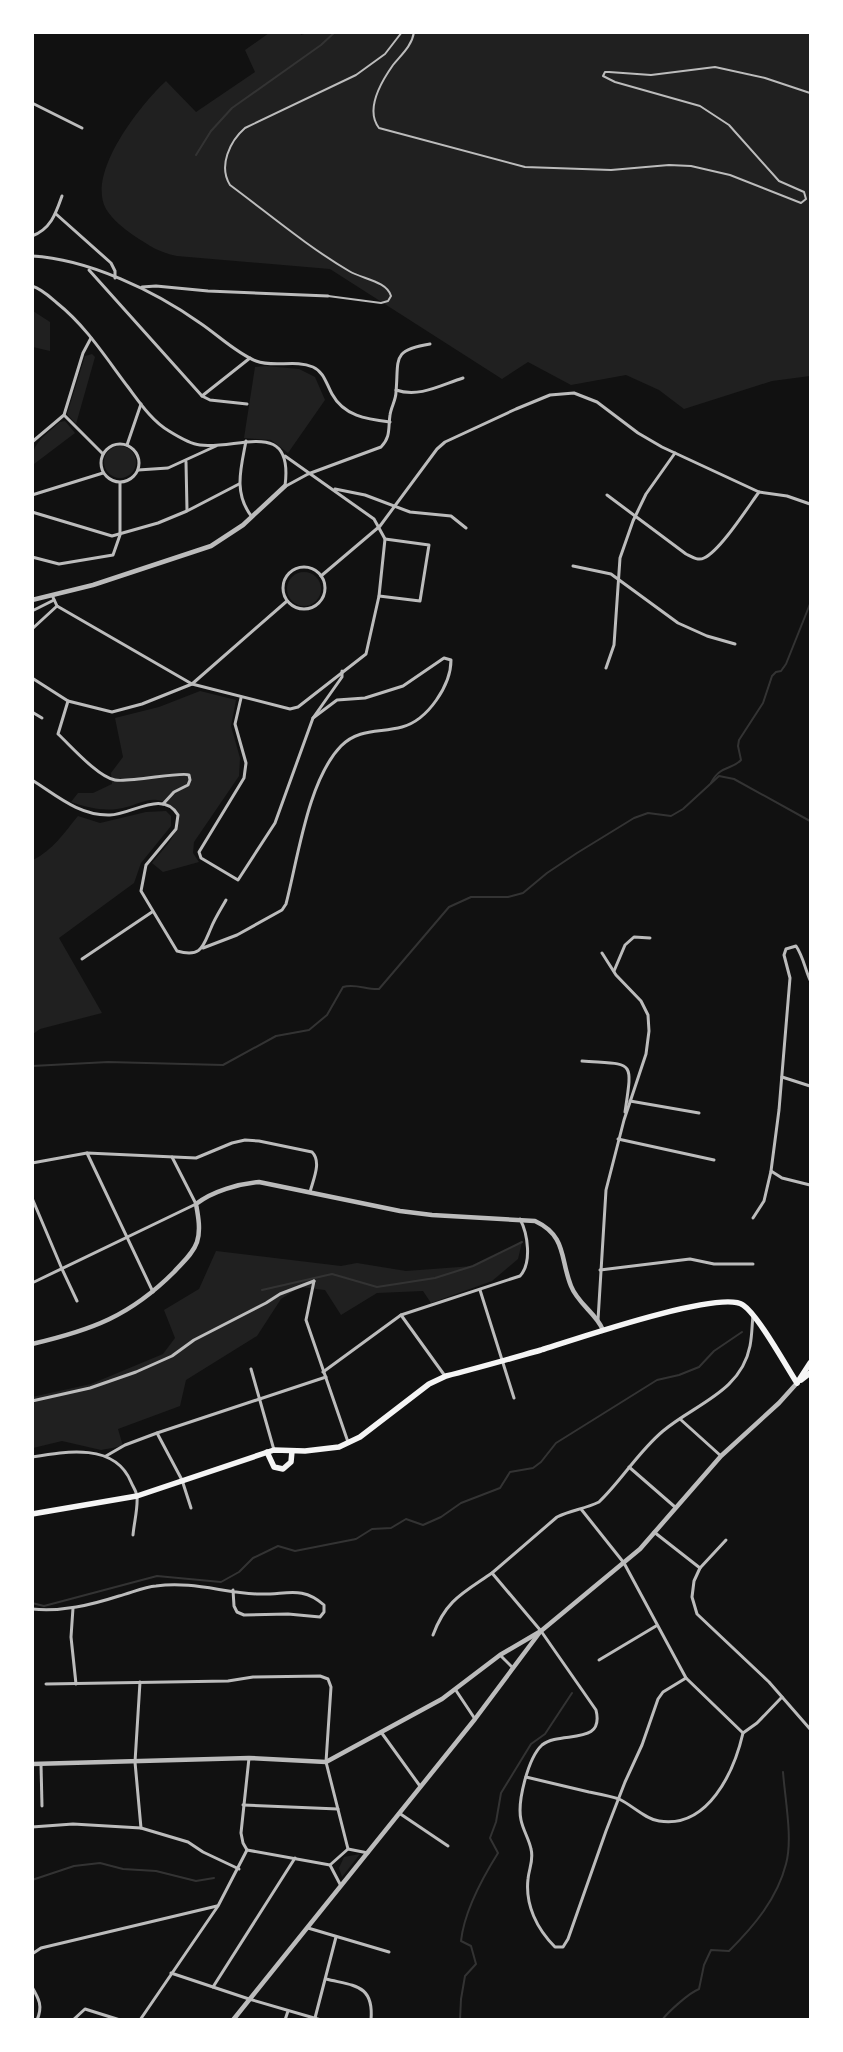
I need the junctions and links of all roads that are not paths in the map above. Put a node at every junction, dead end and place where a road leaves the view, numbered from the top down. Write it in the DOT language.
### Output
graph roads {
  1 [pos="402,32"];
  2 [pos="414,32"];
  3 [pos="810,93"];
  4 [pos="32,104"];
  5 [pos="82,128"];
  6 [pos="62,196"];
  7 [pos="56,214"];
  8 [pos="32,236"];
  9 [pos="32,256"];
  10 [pos="87,268"];
  11 [pos="115,278"];
  12 [pos="32,286"];
  13 [pos="141,287"];
  14 [pos="328,296"];
  15 [pos="91,338"];
  16 [pos="430,344"];
  17 [pos="250,358"];
  18 [pos="463,378"];
  19 [pos="396,390"];
  20 [pos="202,396"];
  21 [pos="141,404"];
  22 [pos="247,404"];
  23 [pos="64,415"];
  24 [pos="390,422"];
  25 [pos="246,441"];
  26 [pos="32,442"];
  27 [pos="219,444"];
  28 [pos="126,445"];
  29 [pos="675,453"];
  30 [pos="103,454"];
  31 [pos="285,456"];
  32 [pos="186,461"];
  33 [pos="138,470"];
  34 [pos="103,473"];
  35 [pos="308,474"];
  36 [pos="120,482"];
  37 [pos="239,484"];
  38 [pos="285,486"];
  39 [pos="334,489"];
  40 [pos="759,492"];
  41 [pos="32,495"];
  42 [pos="607,495"];
  43 [pos="810,504"];
  44 [pos="396,506"];
  45 [pos="187,511"];
  46 [pos="32,512"];
  47 [pos="635,516"];
  48 [pos="252,517"];
  49 [pos="380,526"];
  50 [pos="466,528"];
  51 [pos="120,535"];
  52 [pos="384,539"];
  53 [pos="32,557"];
  54 [pos="573,566"];
  55 [pos="321,576"];
  56 [pos="618,578"];
  57 [pos="379,596"];
  58 [pos="53,597"];
  59 [pos="32,600"];
  60 [pos="287,601"];
  61 [pos="57,606"];
  62 [pos="32,612"];
  63 [pos="32,629"];
  64 [pos="736,644"];
  65 [pos="606,668"];
  66 [pos="342,671"];
  67 [pos="32,678"];
  68 [pos="192,684"];
  69 [pos="241,698"];
  70 [pos="68,701"];
  71 [pos="32,712"];
  72 [pos="42,718"];
  73 [pos="313,718"];
  74 [pos="32,780"];
  75 [pos="163,804"];
  76 [pos="226,900"];
  77 [pos="152,912"];
  78 [pos="650,938"];
  79 [pos="202,948"];
  80 [pos="602,953"];
  81 [pos="82,959"];
  82 [pos="614,971"];
  83 [pos="810,980"];
  84 [pos="582,1062"];
  85 [pos="782,1077"];
  86 [pos="810,1086"];
  87 [pos="630,1101"];
  88 [pos="699,1113"];
  89 [pos="624,1120"];
  90 [pos="618,1139"];
  91 [pos="87,1153"];
  92 [pos="172,1156"];
  93 [pos="714,1160"];
  94 [pos="32,1163"];
  95 [pos="771,1171"];
  96 [pos="810,1185"];
  97 [pos="310,1192"];
  98 [pos="32,1198"];
  99 [pos="196,1204"];
  100 [pos="753,1218"];
  101 [pos="520,1219"];
  102 [pos="126,1239"];
  103 [pos="753,1264"];
  104 [pos="62,1269"];
  105 [pos="600,1270"];
  106 [pos="32,1283"];
  107 [pos="480,1290"];
  108 [pos="153,1292"];
  109 [pos="77,1301"];
  110 [pos="753,1314"];
  111 [pos="401,1315"];
  112 [pos="598,1320"];
  113 [pos="603,1330"];
  114 [pos="32,1344"];
  115 [pos="503,1361"];
  116 [pos="810,1363"];
  117 [pos="251,1368"];
  118 [pos="323,1372"];
  119 [pos="810,1373"];
  120 [pos="446,1376"];
  121 [pos="326,1377"];
  122 [pos="797,1383"];
  123 [pos="260,1398"];
  124 [pos="514,1398"];
  125 [pos="32,1401"];
  126 [pos="680,1418"];
  127 [pos="157,1433"];
  128 [pos="348,1443"];
  129 [pos="274,1450"];
  130 [pos="292,1451"];
  131 [pos="267,1452"];
  132 [pos="106,1456"];
  133 [pos="721,1456"];
  134 [pos="32,1457"];
  135 [pos="629,1467"];
  136 [pos="182,1480"];
  137 [pos="137,1496"];
  138 [pos="675,1507"];
  139 [pos="191,1508"];
  140 [pos="581,1509"];
  141 [pos="32,1514"];
  142 [pos="653,1532"];
  143 [pos="133,1535"];
  144 [pos="726,1540"];
  145 [pos="624,1563"];
  146 [pos="700,1568"];
  147 [pos="492,1573"];
  148 [pos="233,1590"];
  149 [pos="73,1608"];
  150 [pos="32,1609"];
  151 [pos="656,1626"];
  152 [pos="541,1630"];
  153 [pos="432,1634"];
  154 [pos="500,1655"];
  155 [pos="599,1660"];
  156 [pos="512,1667"];
  157 [pos="686,1678"];
  158 [pos="140,1682"];
  159 [pos="46,1684"];
  160 [pos="76,1684"];
  161 [pos="455,1689"];
  162 [pos="782,1697"];
  163 [pos="475,1719"];
  164 [pos="810,1729"];
  165 [pos="381,1732"];
  166 [pos="743,1733"];
  167 [pos="249,1758"];
  168 [pos="135,1762"];
  169 [pos="326,1762"];
  170 [pos="32,1764"];
  171 [pos="41,1764"];
  172 [pos="526,1777"];
  173 [pos="420,1786"];
  174 [pos="618,1799"];
  175 [pos="243,1805"];
  176 [pos="42,1806"];
  177 [pos="338,1810"];
  178 [pos="398,1813"];
  179 [pos="32,1827"];
  180 [pos="141,1828"];
  181 [pos="448,1846"];
  182 [pos="348,1849"];
  183 [pos="247,1850"];
  184 [pos="368,1853"];
  185 [pos="295,1858"];
  186 [pos="330,1865"];
  187 [pos="239,1869"];
  188 [pos="342,1886"];
  189 [pos="218,1906"];
  190 [pos="307,1928"];
  191 [pos="336,1937"];
  192 [pos="389,1952"];
  193 [pos="32,1954"];
  194 [pos="171,1973"];
  195 [pos="326,1979"];
  196 [pos="32,1987"];
  197 [pos="213,1987"];
  198 [pos="249,1999"];
  199 [pos="288,2011"];
  200 [pos="315,2018"];
  201 [pos="37,2020"];
  202 [pos="73,2020"];
  203 [pos="120,2020"];
  204 [pos="140,2020"];
  205 [pos="233,2020"];
  206 [pos="285,2020"];
  207 [pos="321,2020"];
  208 [pos="371,2020"];
  1 -- 14 [label="lane"];
  2 -- 3 [label="lane"];
  4 -- 5 [label="street"];
  6 -- 7 [label="street"];
  7 -- 8 [label="street"];
  7 -- 11 [label="street"];
  9 -- 10 [label="street"];
  10 -- 11 [label="street"];
  10 -- 20 [label="street"];
  11 -- 13 [label="street"];
  12 -- 15 [label="street"];
  13 -- 14 [label="street"];
  13 -- 17 [label="street"];
  15 -- 21 [label="street"];
  15 -- 23 [label="street"];
  16 -- 19 [label="street"];
  17 -- 20 [label="street"];
  17 -- 24 [label="street"];
  18 -- 19 [label="street"];
  19 -- 24 [label="street"];
  20 -- 22 [label="street"];
  21 -- 27 [label="street"];
  21 -- 28 [label="street"];
  23 -- 26 [label="street"];
  23 -- 30 [label="street"];
  24 -- 35 [label="street"];
  25 -- 27 [label="street"];
  25 -- 31 [label="street"];
  25 -- 37 [label="street"];
  27 -- 32 [label="street"];
  28 -- 30 [label="street"];
  28 -- 33 [label="street"];
  29 -- 40 [label="street"];
  29 -- 44 [label="street"];
  29 -- 47 [label="street"];
  30 -- 34 [label="street"];
  31 -- 35 [label="street"];
  31 -- 38 [label="street"];
  32 -- 33 [label="street"];
  32 -- 45 [label="street"];
  33 -- 36 [label="street"];
  34 -- 36 [label="street"];
  34 -- 41 [label="street"];
  35 -- 38 [label="street"];
  35 -- 39 [label="street"];
  36 -- 51 [label="street"];
  37 -- 45 [label="street"];
  37 -- 48 [label="street"];
  38 -- 48 [label="street"];
  39 -- 44 [label="street"];
  39 -- 49 [label="street"];
  40 -- 43 [label="street"];
  40 -- 47 [label="street"];
  42 -- 47 [label="street"];
  44 -- 49 [label="street"];
  44 -- 50 [label="street"];
  45 -- 51 [label="street"];
  46 -- 51 [label="street"];
  47 -- 56 [label="street"];
  48 -- 58 [label="street"];
  49 -- 52 [label="street"];
  49 -- 55 [label="street"];
  51 -- 53 [label="street"];
  52 -- 57 [label="street"];
  52 -- 57 [label="street"];
  54 -- 56 [label="street"];
  55 -- 60 [label="street"];
  55 -- 60 [label="street"];
  56 -- 64 [label="street"];
  56 -- 65 [label="street"];
  57 -- 66 [label="street"];
  58 -- 59 [label="street"];
  58 -- 61 [label="street"];
  58 -- 62 [label="street"];
  60 -- 68 [label="street"];
  61 -- 63 [label="street"];
  61 -- 68 [label="street"];
  66 -- 69 [label="street"];
  66 -- 73 [label="street"];
  67 -- 70 [label="street"];
  68 -- 69 [label="street"];
  68 -- 70 [label="street"];
  69 -- 73 [label="street"];
  70 -- 75 [label="street"];
  71 -- 72 [label="street"];
  73 -- 79 [label="street"];
  74 -- 75 [label="street"];
  75 -- 77 [label="street"];
  76 -- 79 [label="street"];
  77 -- 79 [label="street"];
  77 -- 81 [label="street"];
  78 -- 82 [label="street"];
  80 -- 82 [label="street"];
  82 -- 87 [label="street"];
  83 -- 85 [label="street"];
  84 -- 89 [label="street"];
  85 -- 86 [label="street"];
  85 -- 95 [label="street"];
  87 -- 88 [label="street"];
  87 -- 89 [label="street"];
  89 -- 90 [label="street"];
  90 -- 93 [label="street"];
  90 -- 105 [label="street"];
  91 -- 92 [label="street"];
  91 -- 94 [label="street"];
  91 -- 102 [label="street"];
  92 -- 97 [label="street"];
  92 -- 99 [label="street"];
  95 -- 96 [label="street"];
  95 -- 100 [label="street"];
  97 -- 99 [label="street"];
  97 -- 101 [label="street"];
  98 -- 104 [label="street"];
  99 -- 102 [label="street"];
  99 -- 108 [label="street"];
  101 -- 107 [label="street"];
  101 -- 112 [label="street"];
  102 -- 104 [label="street"];
  102 -- 108 [label="street"];
  103 -- 105 [label="street"];
  104 -- 106 [label="street"];
  104 -- 109 [label="street"];
  105 -- 112 [label="street"];
  107 -- 111 [label="street"];
  107 -- 115 [label="street"];
  108 -- 114 [label="street"];
  110 -- 113 [label="main road"];
  110 -- 122 [label="main road"];
  110 -- 126 [label="street"];
  111 -- 118 [label="street"];
  111 -- 120 [label="street"];
  112 -- 113 [label="street"];
  113 -- 115 [label="main road"];
  115 -- 120 [label="main road"];
  115 -- 124 [label="street"];
  116 -- 122 [label="main road"];
  117 -- 123 [label="street"];
  118 -- 121 [label="street"];
  118 -- 125 [label="street"];
  119 -- 122 [label="main road"];
  120 -- 128 [label="main road"];
  121 -- 123 [label="street"];
  121 -- 128 [label="street"];
  122 -- 133 [label="street"];
  123 -- 127 [label="street"];
  123 -- 129 [label="street"];
  126 -- 133 [label="street"];
  126 -- 135 [label="street"];
  127 -- 132 [label="street"];
  127 -- 136 [label="street"];
  128 -- 130 [label="main road"];
  129 -- 130 [label="main road"];
  129 -- 131 [label="main road"];
  130 -- 131 [label="main road"];
  131 -- 136 [label="main road"];
  132 -- 134 [label="street"];
  132 -- 137 [label="street"];
  133 -- 138 [label="street"];
  135 -- 138 [label="street"];
  135 -- 140 [label="street"];
  136 -- 137 [label="main road"];
  136 -- 139 [label="street"];
  137 -- 141 [label="main road"];
  137 -- 143 [label="street"];
  138 -- 142 [label="street"];
  140 -- 145 [label="street"];
  140 -- 147 [label="street"];
  142 -- 145 [label="street"];
  142 -- 146 [label="street"];
  144 -- 146 [label="street"];
  145 -- 151 [label="street"];
  145 -- 152 [label="street"];
  146 -- 162 [label="street"];
  147 -- 152 [label="street"];
  147 -- 153 [label="street"];
  148 -- 148 [label="street"];
  148 -- 149 [label="street"];
  149 -- 150 [label="street"];
  149 -- 160 [label="street"];
  151 -- 155 [label="street"];
  151 -- 157 [label="street"];
  152 -- 154 [label="street"];
  152 -- 156 [label="street"];
  152 -- 172 [label="street"];
  154 -- 156 [label="street"];
  154 -- 161 [label="street"];
  156 -- 163 [label="street"];
  157 -- 166 [label="street"];
  157 -- 174 [label="street"];
  158 -- 160 [label="street"];
  158 -- 168 [label="street"];
  158 -- 169 [label="street"];
  159 -- 160 [label="street"];
  161 -- 163 [label="street"];
  161 -- 165 [label="street"];
  162 -- 164 [label="street"];
  162 -- 166 [label="street"];
  163 -- 173 [label="street"];
  165 -- 169 [label="street"];
  165 -- 173 [label="street"];
  166 -- 174 [label="street"];
  167 -- 168 [label="street"];
  167 -- 169 [label="street"];
  167 -- 175 [label="street"];
  168 -- 171 [label="street"];
  168 -- 180 [label="street"];
  169 -- 177 [label="street"];
  170 -- 171 [label="street"];
  171 -- 176 [label="street"];
  172 -- 174 [label="street"];
  172 -- 174 [label="street"];
  173 -- 178 [label="street"];
  175 -- 177 [label="street"];
  175 -- 183 [label="street"];
  177 -- 182 [label="street"];
  178 -- 181 [label="street"];
  178 -- 184 [label="street"];
  179 -- 180 [label="street"];
  180 -- 187 [label="street"];
  182 -- 184 [label="street"];
  182 -- 186 [label="street"];
  183 -- 185 [label="street"];
  183 -- 187 [label="street"];
  184 -- 188 [label="street"];
  185 -- 186 [label="street"];
  185 -- 197 [label="street"];
  186 -- 188 [label="street"];
  187 -- 189 [label="street"];
  188 -- 190 [label="street"];
  189 -- 193 [label="street"];
  189 -- 194 [label="street"];
  190 -- 191 [label="street"];
  190 -- 198 [label="street"];
  191 -- 192 [label="street"];
  191 -- 195 [label="street"];
  194 -- 197 [label="street"];
  194 -- 204 [label="street"];
  195 -- 200 [label="street"];
  195 -- 208 [label="street"];
  196 -- 201 [label="street"];
  197 -- 198 [label="street"];
  198 -- 199 [label="street"];
  198 -- 205 [label="street"];
  199 -- 200 [label="street"];
  199 -- 206 [label="street"];
  200 -- 207 [label="street"];
  202 -- 203 [label="street"];
}
